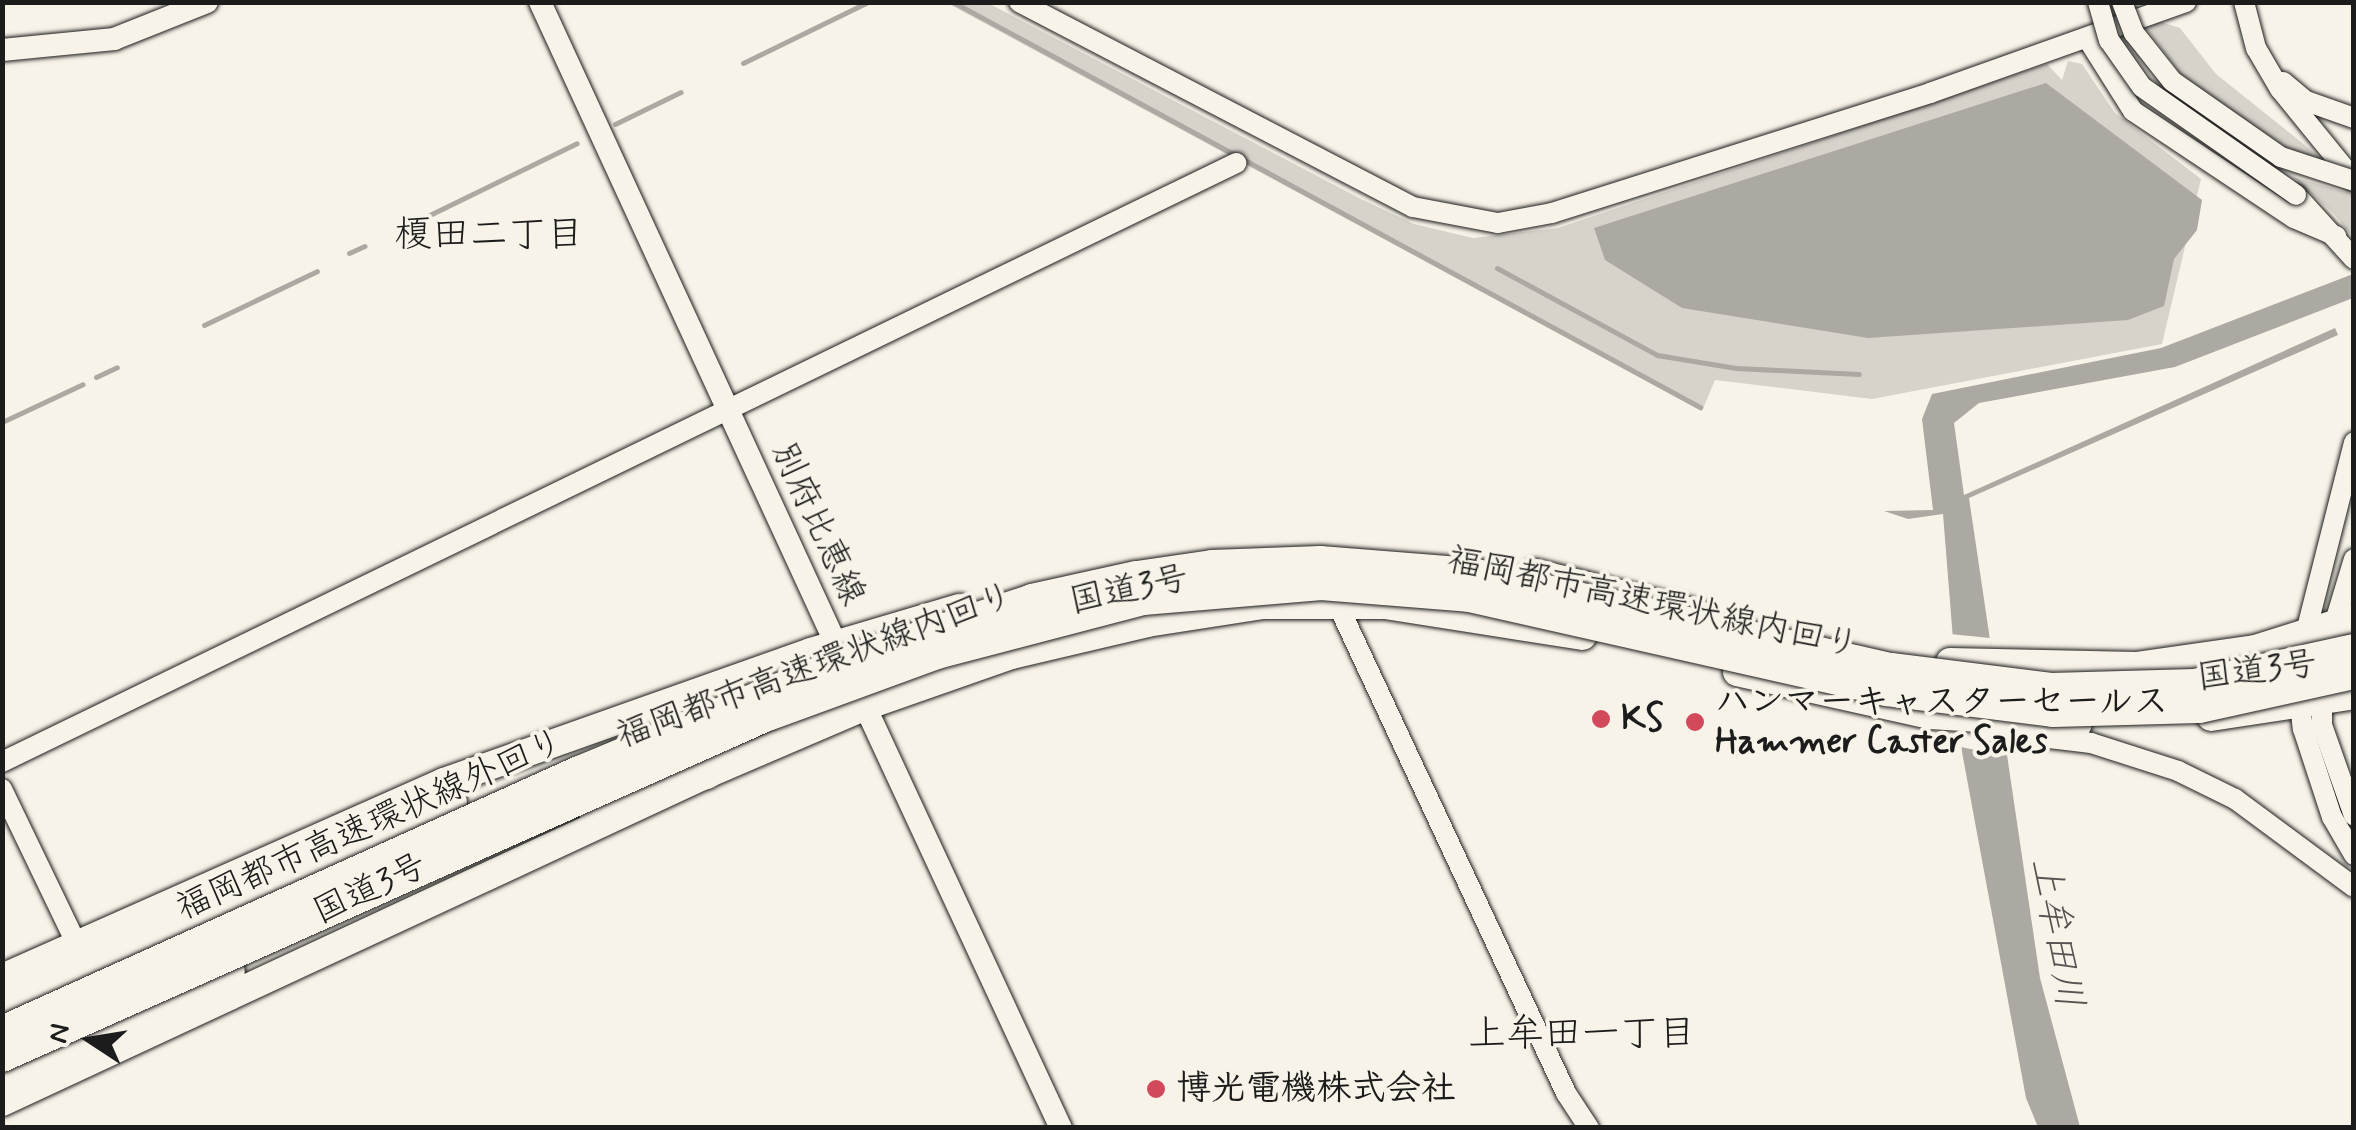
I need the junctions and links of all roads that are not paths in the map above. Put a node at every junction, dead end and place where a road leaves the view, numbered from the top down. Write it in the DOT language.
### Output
graph roads {
  1 [pos="207,2"];
  2 [pos="540,2"];
  3 [pos="1018,2"];
  4 [pos="2098,2"];
  5 [pos="2122,2"];
  6 [pos="2186,2"];
  7 [pos="2244,2"];
  8 [pos="2087,38"];
  9 [pos="2,50"];
  10 [pos="2266,66"];
  11 [pos="2354,118"];
  12 [pos="1236,163"];
  13 [pos="2354,180"];
  14 [pos="2336,236"];
  15 [pos="2354,259"];
  16 [pos="728,411"];
  17 [pos="2354,442"];
  18 [pos="2354,559"];
  19 [pos="1337,603"];
  20 [pos="2343,622"];
  21 [pos="2304,638"];
  22 [pos="836,646"];
  23 [pos="2354,649"];
  24 [pos="2354,674"];
  25 [pos="2354,695"];
  26 [pos="2309,704"];
  27 [pos="866,706"];
  28 [pos="2004,728"];
  29 [pos="2,762"];
  30 [pos="515,762"];
  31 [pos="708,774"];
  32 [pos="2,790"];
  33 [pos="452,802"];
  34 [pos="2353,813"];
  35 [pos="2354,855"];
  36 [pos="2354,886"];
  37 [pos="76,943"];
  38 [pos="2,978"];
  39 [pos="2,1006"];
  40 [pos="2,1031"];
  41 [pos="2,1057"];
  42 [pos="2,1077"];
  43 [pos="2,1102"];
  44 [pos="1060,1128"];
  45 [pos="1588,1128"];
  1 -- 9 [label="main road"];
  2 -- 16 [label="main road, 別府比恵線"];
  3 -- 8 [label="street"];
  4 -- 14 [label="street, bridge"];
  5 -- 13 [label="street, bridge"];
  6 -- 8 [label="street"];
  7 -- 10 [label="street"];
  8 -- 14 [label="street"];
  10 -- 11 [label="street"];
  10 -- 13 [label="street"];
  12 -- 16 [label="street"];
  14 -- 15 [label="street"];
  16 -- 22 [label="main road, 別府比恵線"];
  16 -- 29 [label="street"];
  17 -- 21 [label="street"];
  18 -- 20 [label="street"];
  19 -- 27 [label="highway, 国道3号"];
  19 -- 28 [label="highway, 国道3号"];
  19 -- 45 [label="street"];
  20 -- 21 [label="highway, 国道3号"];
  20 -- 26 [label="street"];
  21 -- 22 [label="highway, 国道3号"];
  21 -- 26 [label="street"];
  22 -- 27 [label="main road, 別府比恵線"];
  22 -- 30 [label="highway, 国道3号"];
  23 -- 40 [label="highway, 福岡都市高速環状線外回り, bridge"];
  24 -- 41 [label="highway, 福岡都市高速環状線内回り, bridge"];
  25 -- 26 [label="highway, 国道3号"];
  26 -- 28 [label="highway, 国道3号"];
  26 -- 34 [label="street"];
  26 -- 35 [label="street"];
  27 -- 31 [label="highway, 国道3号"];
  27 -- 44 [label="main road, 別府比恵線"];
  28 -- 36 [label="street"];
  30 -- 33 [label="highway"];
  30 -- 37 [label="highway, 国道3号"];
  31 -- 42 [label="highway"];
  31 -- 43 [label="highway, 国道3号"];
  32 -- 37 [label="street"];
  33 -- 39 [label="highway"];
  37 -- 38 [label="highway, 国道3号"];
}
